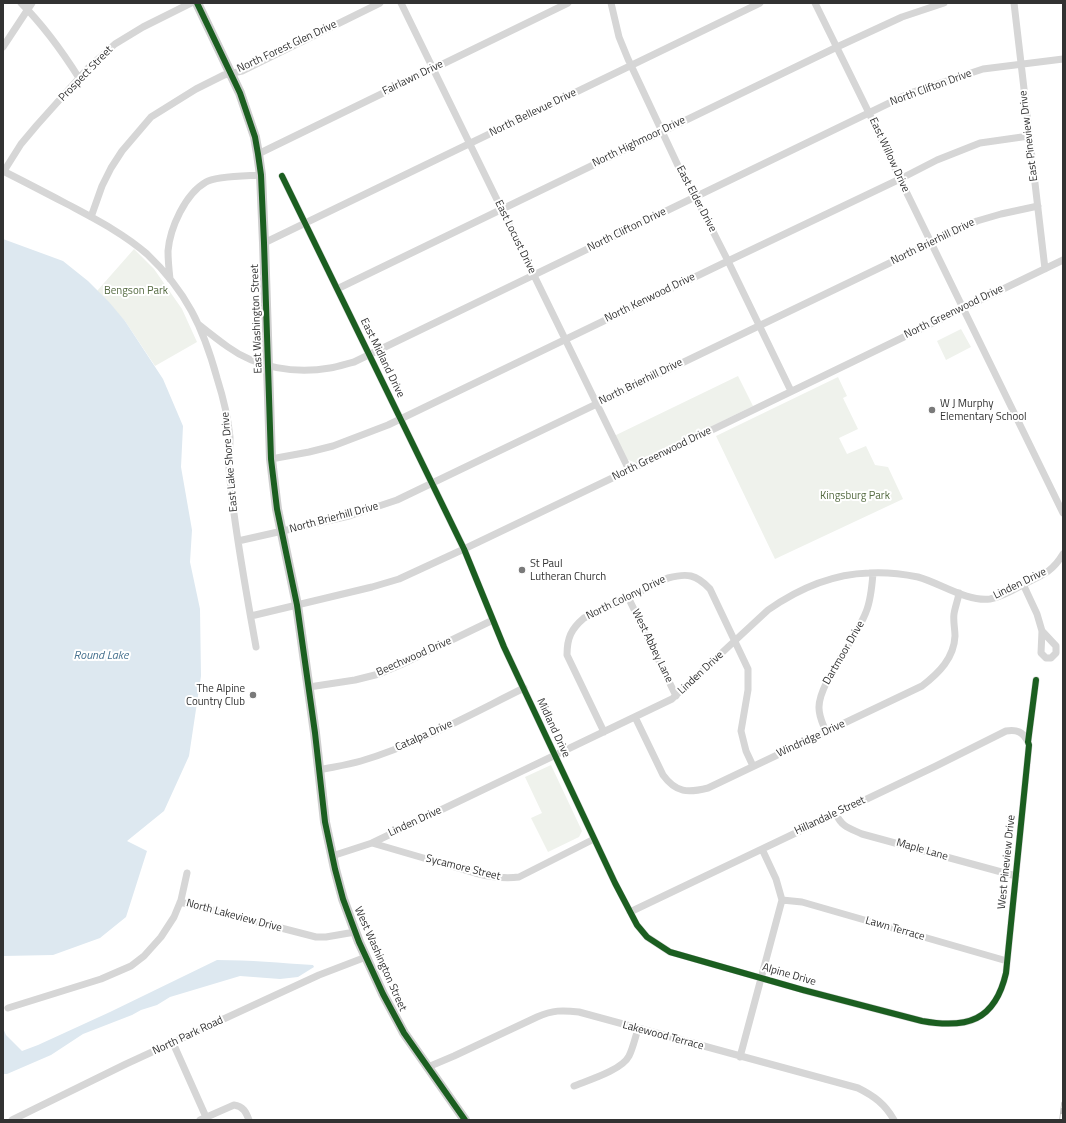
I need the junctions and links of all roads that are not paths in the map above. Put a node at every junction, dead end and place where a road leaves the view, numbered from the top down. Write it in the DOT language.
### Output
graph roads {
  1 [pos="21,3"];
  2 [pos="32,3"];
  3 [pos="191,3"];
  4 [pos="197,3"];
  5 [pos="380,3"];
  6 [pos="401,3"];
  7 [pos="568,3"];
  8 [pos="611,3"];
  9 [pos="760,3"];
  10 [pos="815,3"];
  11 [pos="944,3"];
  12 [pos="1014,3"];
  13 [pos="28,10"];
  14 [pos="837,47"];
  15 [pos="3,48"];
  16 [pos="1063,59"];
  17 [pos="1021,64"];
  18 [pos="631,65"];
  19 [pos="433,69"];
  20 [pos="231,73"];
  21 [pos="79,78"];
  22 [pos="869,113"];
  23 [pos="662,131"];
  24 [pos="1029,136"];
  25 [pos="470,143"];
  26 [pos="258,154"];
  27 [pos="4,171"];
  28 [pos="261,175"];
  29 [pos="282,176"];
  30 [pos="900,179"];
  31 [pos="695,196"];
  32 [pos="1038,206"];
  33 [pos="501,209"];
  34 [pos="91,217"];
  35 [pos="306,224"];
  36 [pos="264,243"];
  37 [pos="932,243"];
  38 [pos="1063,260"];
  39 [pos="728,261"];
  40 [pos="1046,268"];
  41 [pos="533,274"];
  42 [pos="170,279"];
  43 [pos="337,289"];
  44 [pos="964,308"];
  45 [pos="198,324"];
  46 [pos="759,325"];
  47 [pos="565,339"];
  48 [pos="369,354"];
  49 [pos="268,366"];
  50 [pos="791,391"];
  51 [pos="596,403"];
  52 [pos="400,419"];
  53 [pos="271,459"];
  54 [pos="629,470"];
  55 [pos="431,483"];
  56 [pos="1063,513"];
  57 [pos="282,531"];
  58 [pos="238,541"];
  59 [pos="464,549"];
  60 [pos="1063,554"];
  61 [pos="873,573"];
  62 [pos="1024,584"];
  63 [pos="959,593"];
  64 [pos="628,597"];
  65 [pos="298,605"];
  66 [pos="250,616"];
  67 [pos="493,620"];
  68 [pos="1042,631"];
  69 [pos="735,640"];
  70 [pos="303,644"];
  71 [pos="256,647"];
  72 [pos="1036,680"];
  73 [pos="309,687"];
  74 [pos="524,688"];
  75 [pos="676,696"];
  76 [pos="635,717"];
  77 [pos="604,732"];
  78 [pos="826,732"];
  79 [pos="1028,742"];
  80 [pos="555,756"];
  81 [pos="753,766"];
  82 [pos="319,770"];
  83 [pos="836,814"];
  84 [pos="594,839"];
  85 [pos="372,843"];
  86 [pos="762,849"];
  87 [pos="332,856"];
  88 [pos="187,873"];
  89 [pos="1016,876"];
  90 [pos="782,900"];
  91 [pos="180,902"];
  92 [pos="630,912"];
  93 [pos="355,932"];
  94 [pos="366,956"];
  95 [pos="1007,961"];
  96 [pos="761,978"];
  97 [pos="8,1008"];
  98 [pos="960,1024"];
  99 [pos="638,1029"];
  100 [pos="172,1043"];
  101 [pos="740,1057"];
  102 [pos="428,1067"];
  103 [pos="574,1086"];
  104 [pos="203,1119"];
  105 [pos="12,1120"];
  106 [pos="249,1120"];
  107 [pos="465,1120"];
  108 [pos="894,1120"];
  1 -- 13 [label="street"];
  2 -- 13 [label="street"];
  3 -- 21 [label="street, Prospect Street"];
  4 -- 20 [label="main road, East Washington Street"];
  5 -- 20 [label="street, North Forest Glen Drive"];
  6 -- 19 [label="street, East Locust Drive"];
  7 -- 19 [label="street, Fairlawn Drive"];
  8 -- 18 [label="street, East Elder Drive"];
  9 -- 18 [label="street, North Bellevue Drive"];
  10 -- 14 [label="street, East Willow Drive"];
  11 -- 14 [label="street, North Highmoor Drive"];
  12 -- 17 [label="street, East Pineview Drive"];
  13 -- 15 [label="street"];
  13 -- 21 [label="street"];
  14 -- 22 [label="street, East Willow Drive"];
  14 -- 23 [label="street, North Highmoor Drive"];
  16 -- 17 [label="street, North Clifton Drive"];
  17 -- 22 [label="street, North Clifton Drive"];
  17 -- 24 [label="street, East Pineview Drive"];
  18 -- 23 [label="street, East Elder Drive"];
  18 -- 25 [label="street, North Bellevue Drive"];
  19 -- 25 [label="street, East Locust Drive"];
  19 -- 26 [label="street, Fairlawn Drive"];
  20 -- 26 [label="main road, East Washington Street"];
  20 -- 34 [label="street, North Forest Glen Drive"];
  21 -- 27 [label="street, Prospect Street"];
  22 -- 30 [label="street, East Willow Drive"];
  22 -- 31 [label="street, North Clifton Drive"];
  23 -- 31 [label="street, East Elder Drive"];
  23 -- 33 [label="street, North Highmoor Drive"];
  24 -- 30 [label="street, North Kenwood Drive"];
  24 -- 32 [label="street, East Pineview Drive"];
  25 -- 33 [label="street, East Locust Drive"];
  25 -- 35 [label="street, North Bellevue Drive"];
  26 -- 28 [label="main road, East Washington Street"];
  27 -- 34 [label="street, East Lake Shore Drive"];
  28 -- 36 [label="main road, East Washington Street"];
  28 -- 42 [label="street"];
  29 -- 35 [label="street, East Midland Drive"];
  30 -- 37 [label="street, East Willow Drive"];
  30 -- 39 [label="street, North Kenwood Drive"];
  31 -- 39 [label="street, East Elder Drive"];
  31 -- 41 [label="street, North Clifton Drive"];
  32 -- 37 [label="street, North Brierhill Drive"];
  32 -- 40 [label="street, East Pineview Drive"];
  33 -- 41 [label="street, East Locust Drive"];
  33 -- 43 [label="street, North Highmoor Drive"];
  34 -- 42 [label="street, East Lake Shore Drive"];
  35 -- 36 [label="street, North Bellevue Drive"];
  35 -- 43 [label="street, East Midland Drive"];
  36 -- 49 [label="main road, East Washington Street"];
  37 -- 44 [label="street, East Willow Drive"];
  37 -- 46 [label="street, North Brierhill Drive"];
  38 -- 40 [label="street, North Greenwood Drive"];
  39 -- 46 [label="street, East Elder Drive"];
  39 -- 47 [label="street, North Kenwood Drive"];
  40 -- 44 [label="street, North Greenwood Drive"];
  41 -- 47 [label="street, East Locust Drive"];
  41 -- 48 [label="street, North Clifton Drive"];
  42 -- 45 [label="street, East Lake Shore Drive"];
  43 -- 48 [label="street, East Midland Drive"];
  44 -- 50 [label="street, North Greenwood Drive"];
  44 -- 56 [label="street, East Willow Drive"];
  45 -- 49 [label="street, North Clifton Drive"];
  45 -- 58 [label="street, East Lake Shore Drive"];
  46 -- 50 [label="street, East Elder Drive"];
  46 -- 51 [label="street, North Brierhill Drive"];
  47 -- 51 [label="street, East Locust Drive"];
  47 -- 52 [label="street, North Kenwood Drive"];
  48 -- 49 [label="street, North Clifton Drive"];
  48 -- 52 [label="street, East Midland Drive"];
  49 -- 53 [label="main road, East Washington Street"];
  50 -- 54 [label="street, North Greenwood Drive"];
  51 -- 54 [label="street, East Locust Drive"];
  51 -- 55 [label="street, North Brierhill Drive"];
  52 -- 53 [label="street, North Kenwood Drive"];
  52 -- 55 [label="street, East Midland Drive"];
  53 -- 57 [label="main road, East Washington Street"];
  54 -- 59 [label="street, North Greenwood Drive"];
  55 -- 57 [label="street, North Brierhill Drive"];
  55 -- 59 [label="street, East Midland Drive"];
  57 -- 58 [label="street, North Brierhill Drive"];
  57 -- 65 [label="main road, East Washington Street"];
  58 -- 66 [label="street, East Lake Shore Drive"];
  59 -- 65 [label="street, North Greenwood Drive"];
  59 -- 67 [label="street, Midland Drive"];
  60 -- 62 [label="street, Linden Drive"];
  61 -- 63 [label="street, Linden Drive"];
  61 -- 69 [label="street, Linden Drive"];
  61 -- 78 [label="street, Dartmoor Drive"];
  62 -- 63 [label="street, Linden Drive"];
  62 -- 68 [label="street"];
  63 -- 78 [label="street, Windridge Drive"];
  64 -- 69 [label="street, North Colony Drive"];
  64 -- 75 [label="street, West Abbey Lane"];
  64 -- 77 [label="street, North Colony Drive"];
  65 -- 66 [label="street, North Greenwood Drive"];
  65 -- 70 [label="main road, East Washington Street"];
  66 -- 71 [label="street, East Lake Shore Drive"];
  67 -- 73 [label="street, Beechwood Drive"];
  67 -- 74 [label="street, Midland Drive"];
  69 -- 75 [label="street, Linden Drive"];
  69 -- 81 [label="street, North Colony Drive"];
  70 -- 73 [label="main road, West Washington Street"];
  72 -- 79 [label="street, West Pineview Drive"];
  73 -- 82 [label="main road, West Washington Street"];
  74 -- 80 [label="street, Midland Drive"];
  74 -- 82 [label="street, Catalpa Drive"];
  75 -- 76 [label="street, Linden Drive"];
  76 -- 77 [label="street, Linden Drive"];
  76 -- 81 [label="street, Windridge Drive"];
  77 -- 80 [label="street, Linden Drive"];
  78 -- 81 [label="street, Windridge Drive"];
  79 -- 83 [label="street, Hillandale Street"];
  79 -- 89 [label="street, West Pineview Drive"];
  80 -- 84 [label="street, Midland Drive"];
  80 -- 85 [label="street, Linden Drive"];
  82 -- 87 [label="main road, West Washington Street"];
  83 -- 86 [label="street, Hillandale Street"];
  83 -- 89 [label="street, Maple Lane"];
  84 -- 85 [label="street, Sycamore Street"];
  84 -- 92 [label="street, Midland Drive"];
  85 -- 87 [label="street, Linden Drive"];
  86 -- 90 [label="street"];
  86 -- 92 [label="street, Hillandale Street"];
  87 -- 93 [label="main road, West Washington Street"];
  88 -- 91 [label="street"];
  89 -- 95 [label="street, West Pineview Drive"];
  90 -- 95 [label="street, Lawn Terrace"];
  90 -- 96 [label="street"];
  91 -- 93 [label="street, North Lakeview Drive"];
  91 -- 97 [label="street, North Lakeview Drive"];
  92 -- 96 [label="street, Alpine Drive"];
  93 -- 94 [label="main road, West Washington Street"];
  94 -- 100 [label="street, North Park Road"];
  94 -- 102 [label="main road, West Washington Street"];
  95 -- 98 [label="street, West Pineview Drive"];
  96 -- 98 [label="street, Alpine Drive"];
  96 -- 101 [label="street"];
  99 -- 101 [label="street, Lakewood Terrace"];
  99 -- 102 [label="street, Lakewood Terrace"];
  99 -- 103 [label="street"];
  100 -- 104 [label="street"];
  100 -- 105 [label="street, North Park Road"];
  101 -- 108 [label="street, Lakewood Terrace"];
  102 -- 107 [label="main road, West Washington Street"];
  104 -- 106 [label="street"];
}
